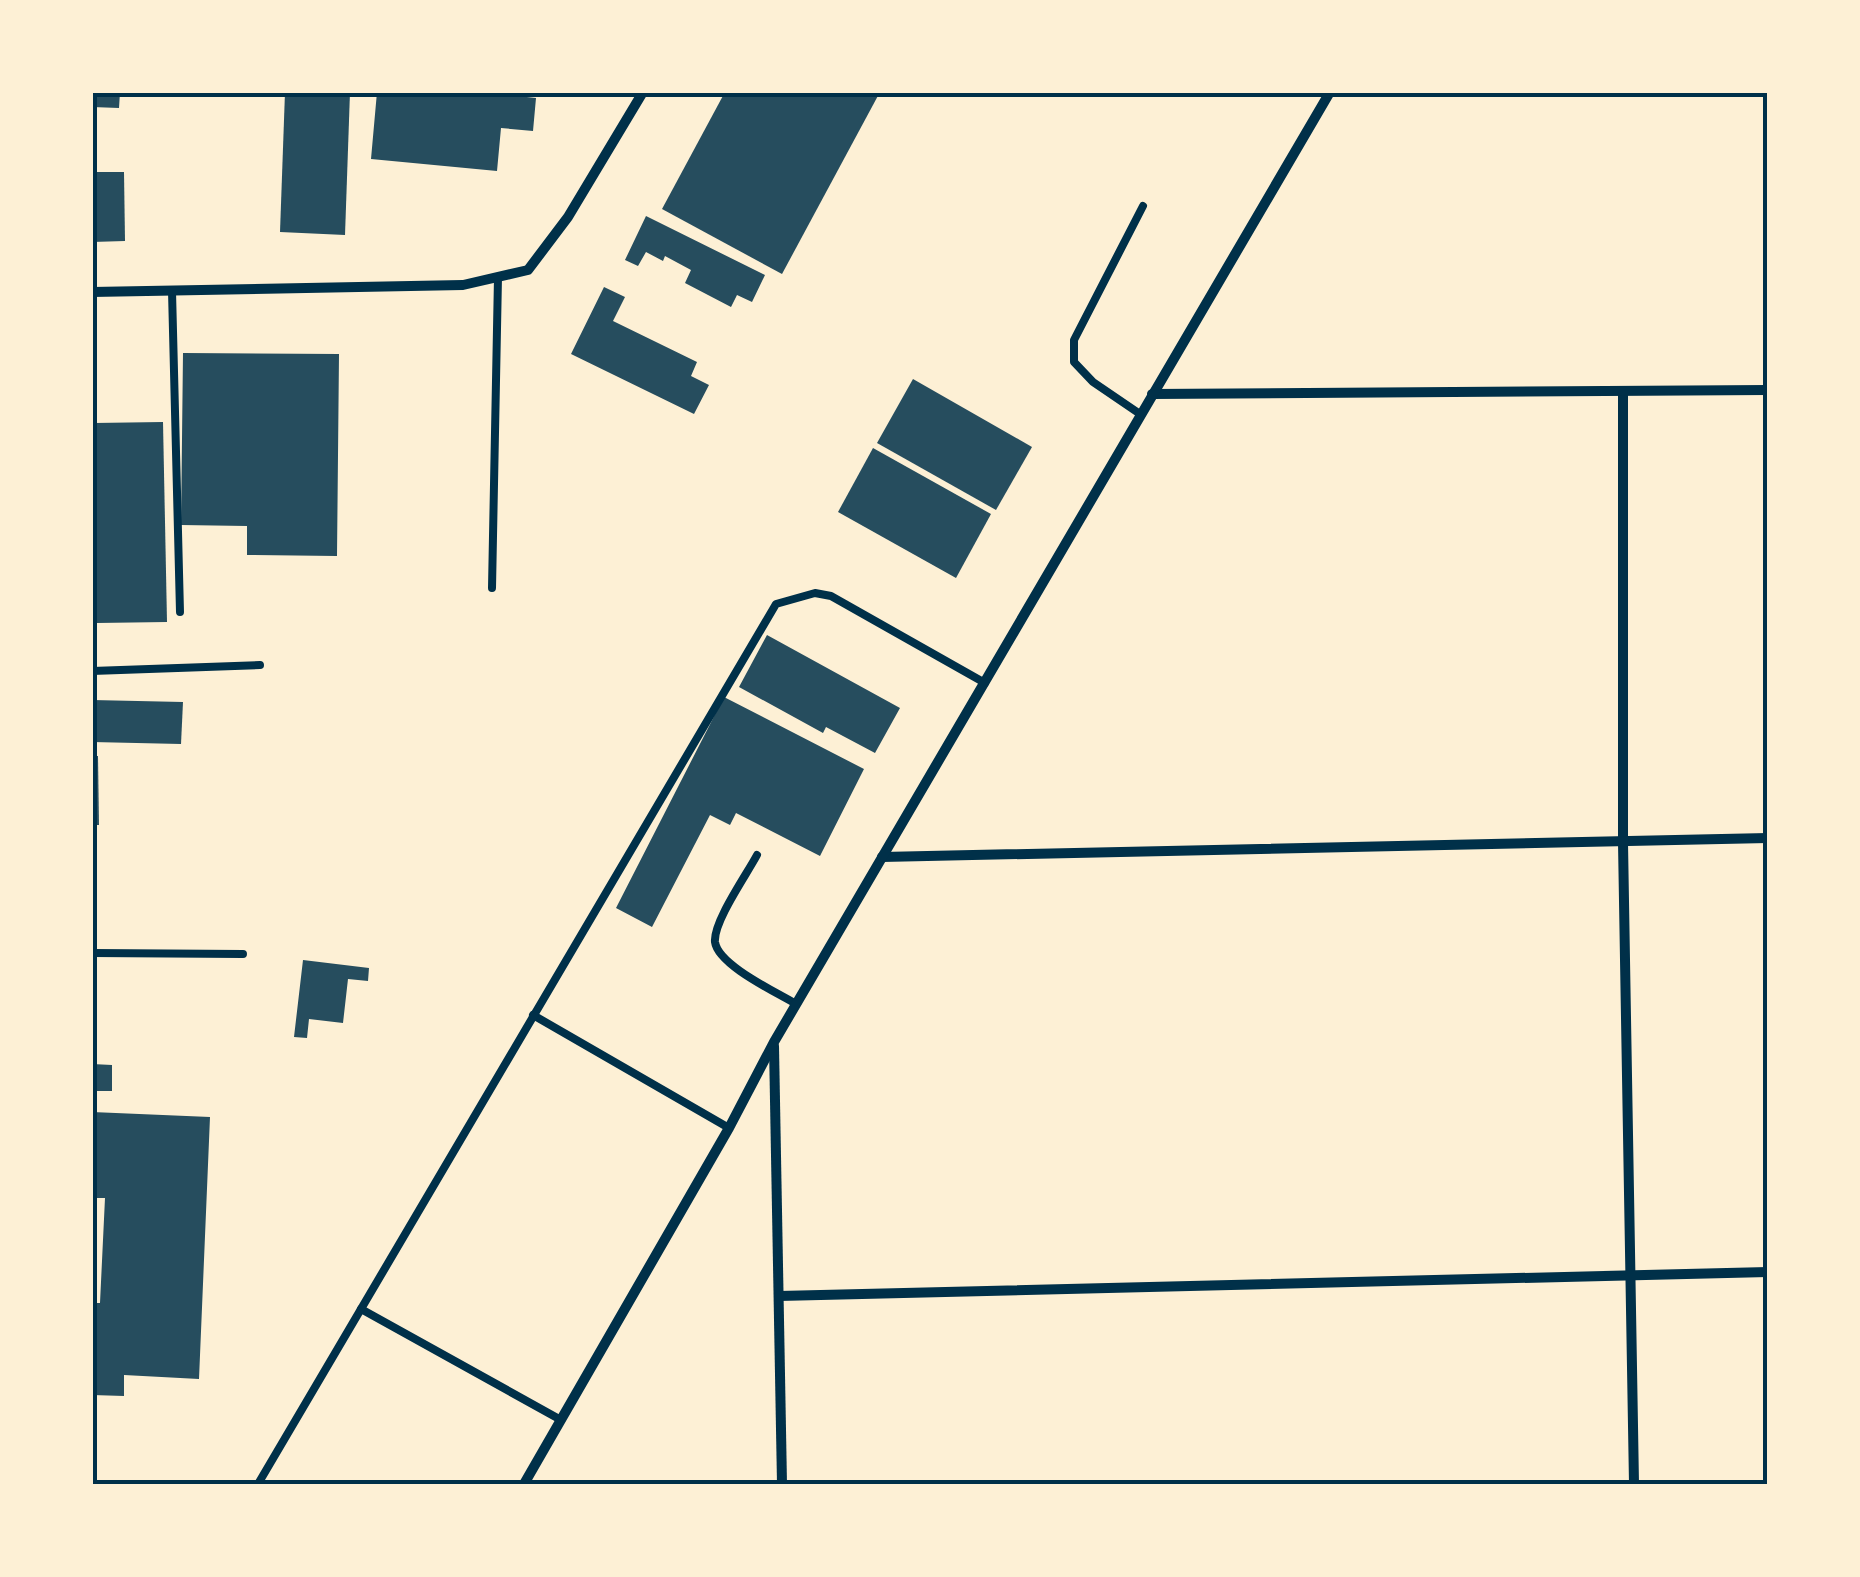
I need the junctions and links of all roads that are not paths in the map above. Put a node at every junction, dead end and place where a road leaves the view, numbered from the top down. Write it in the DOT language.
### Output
graph roads {
  1 [pos="643,92"];
  2 [pos="1330,92"];
  3 [pos="1144,206"];
  4 [pos="498,277"];
  5 [pos="172,290"];
  6 [pos="92,292"];
  7 [pos="1768,390"];
  8 [pos="1623,391"];
  9 [pos="1152,394"];
  10 [pos="1140,414"];
  11 [pos="492,588"];
  12 [pos="180,612"];
  13 [pos="260,666"];
  14 [pos="92,671"];
  15 [pos="985,683"];
  16 [pos="1768,838"];
  17 [pos="1624,842"];
  18 [pos="757,856"];
  19 [pos="882,857"];
  20 [pos="92,953"];
  21 [pos="244,954"];
  22 [pos="796,1004"];
  23 [pos="533,1015"];
  24 [pos="774,1042"];
  25 [pos="729,1128"];
  26 [pos="1768,1272"];
  27 [pos="1631,1276"];
  28 [pos="780,1296"];
  29 [pos="361,1309"];
  30 [pos="561,1420"];
  31 [pos="258,1484"];
  32 [pos="524,1484"];
  33 [pos="782,1484"];
  34 [pos="1634,1484"];
  1 -- 4 [label="street"];
  2 -- 9 [label="street"];
  3 -- 10 [label="lane"];
  4 -- 5 [label="street"];
  4 -- 11 [label="lane"];
  5 -- 6 [label="street"];
  5 -- 12 [label="lane"];
  7 -- 8 [label="street"];
  8 -- 9 [label="street"];
  8 -- 17 [label="street"];
  9 -- 10 [label="street"];
  10 -- 15 [label="street"];
  13 -- 14 [label="lane"];
  15 -- 19 [label="street"];
  15 -- 23 [label="lane"];
  16 -- 17 [label="street"];
  17 -- 19 [label="street"];
  17 -- 27 [label="street"];
  18 -- 22 [label="lane"];
  19 -- 22 [label="street"];
  20 -- 21 [label="lane"];
  22 -- 24 [label="street"];
  23 -- 25 [label="lane"];
  23 -- 29 [label="lane"];
  24 -- 25 [label="street"];
  24 -- 28 [label="street"];
  25 -- 30 [label="street"];
  26 -- 27 [label="street"];
  27 -- 28 [label="street"];
  27 -- 34 [label="street"];
  28 -- 33 [label="street"];
  29 -- 30 [label="lane"];
  29 -- 31 [label="lane"];
  30 -- 32 [label="street"];
}
